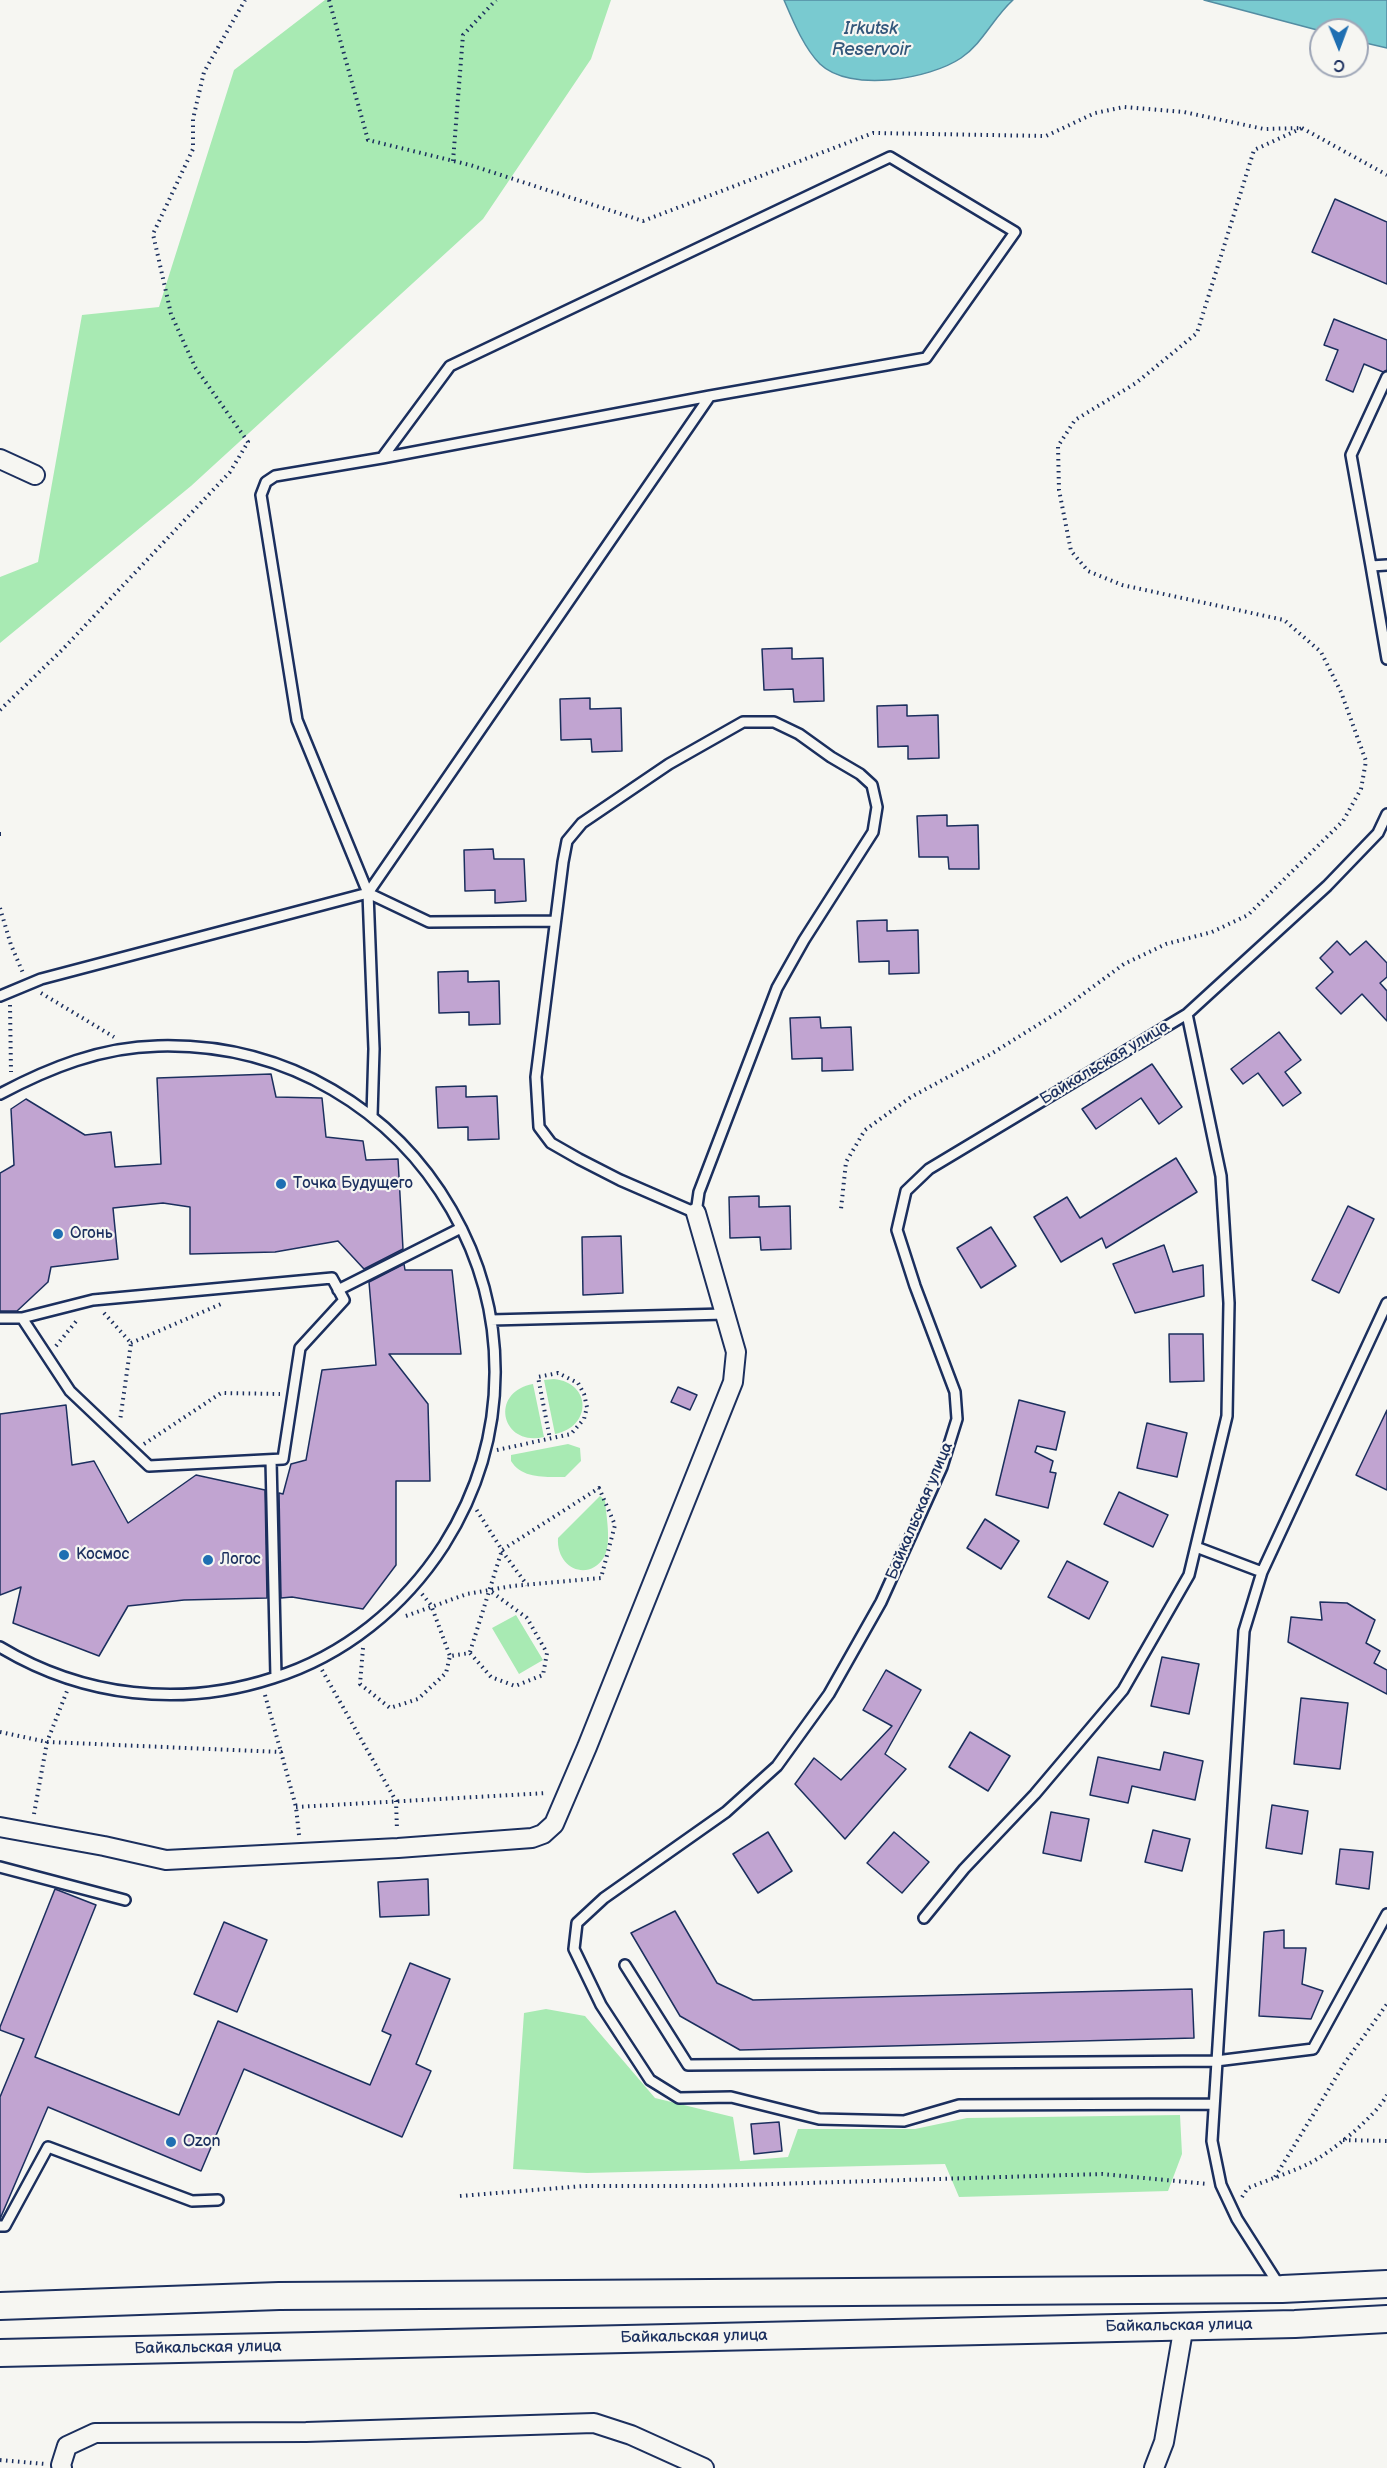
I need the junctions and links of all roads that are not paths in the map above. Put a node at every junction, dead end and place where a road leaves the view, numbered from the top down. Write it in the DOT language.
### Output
graph roads {
  1 [pos="1387,377"];
  2 [pos="710,396"];
  3 [pos="382,458"];
  4 [pos="0,459"];
  5 [pos="35,476"];
  6 [pos="1387,565"];
  7 [pos="1371,566"];
  8 [pos="1387,659"];
  9 [pos="1387,814"];
  10 [pos="368,893"];
  11 [pos="555,921"];
  12 [pos="0,996"];
  13 [pos="1187,1014"];
  14 [pos="0,1094"];
  15 [pos="372,1116"];
  16 [pos="696,1213"];
  17 [pos="461,1228"];
  18 [pos="338,1290"];
  19 [pos="1387,1303"];
  20 [pos="725,1314"];
  21 [pos="0,1318"];
  22 [pos="22,1318"];
  23 [pos="491,1320"];
  24 [pos="271,1460"];
  25 [pos="1196,1547"];
  26 [pos="1262,1572"];
  27 [pos="0,1647"];
  28 [pos="276,1677"];
  29 [pos="0,1827"];
  30 [pos="0,1867"];
  31 [pos="125,1900"];
  32 [pos="1387,1914"];
  33 [pos="924,1918"];
  34 [pos="625,1965"];
  35 [pos="1216,2061"];
  36 [pos="1214,2104"];
  37 [pos="218,2200"];
  38 [pos="0,2226"];
  39 [pos="1387,2283"];
  40 [pos="1282,2289"];
  41 [pos="0,2306"];
  42 [pos="1387,2319"];
  43 [pos="1184,2325"];
  44 [pos="0,2353"];
  45 [pos="62,2467"];
  46 [pos="704,2468"];
  47 [pos="1154,2468"];
  1 -- 7 [label="lane"];
  2 -- 3 [label="lane"];
  2 -- 3 [label="lane"];
  2 -- 10 [label="lane"];
  3 -- 10 [label="lane"];
  4 -- 5 [label="street"];
  6 -- 7 [label="lane"];
  7 -- 8 [label="lane"];
  9 -- 13 [label="lane, Байкальская улица"];
  10 -- 11 [label="lane"];
  10 -- 12 [label="lane"];
  10 -- 15 [label="lane"];
  11 -- 16 [label="lane"];
  11 -- 16 [label="lane"];
  13 -- 25 [label="lane"];
  13 -- 36 [label="lane, Байкальская улица"];
  14 -- 15 [label="lane"];
  15 -- 17 [label="lane"];
  16 -- 20 [label="street"];
  17 -- 18 [label="lane"];
  17 -- 23 [label="lane"];
  18 -- 22 [label="lane"];
  18 -- 24 [label="lane"];
  19 -- 26 [label="lane"];
  20 -- 23 [label="lane"];
  20 -- 29 [label="street"];
  21 -- 22 [label="lane"];
  22 -- 24 [label="lane"];
  23 -- 28 [label="lane"];
  24 -- 28 [label="lane"];
  25 -- 26 [label="lane"];
  25 -- 33 [label="lane"];
  26 -- 35 [label="lane"];
  27 -- 28 [label="lane"];
  30 -- 31 [label="lane"];
  32 -- 35 [label="lane"];
  34 -- 35 [label="lane"];
  35 -- 36 [label="lane"];
  36 -- 40 [label="lane"];
  37 -- 38 [label="lane"];
  39 -- 40 [label="main road"];
  40 -- 41 [label="main road"];
  42 -- 43 [label="main road, Байкальская улица"];
  43 -- 44 [label="main road, Байкальская улица"];
  43 -- 47 [label="street"];
  45 -- 46 [label="street"];
}
